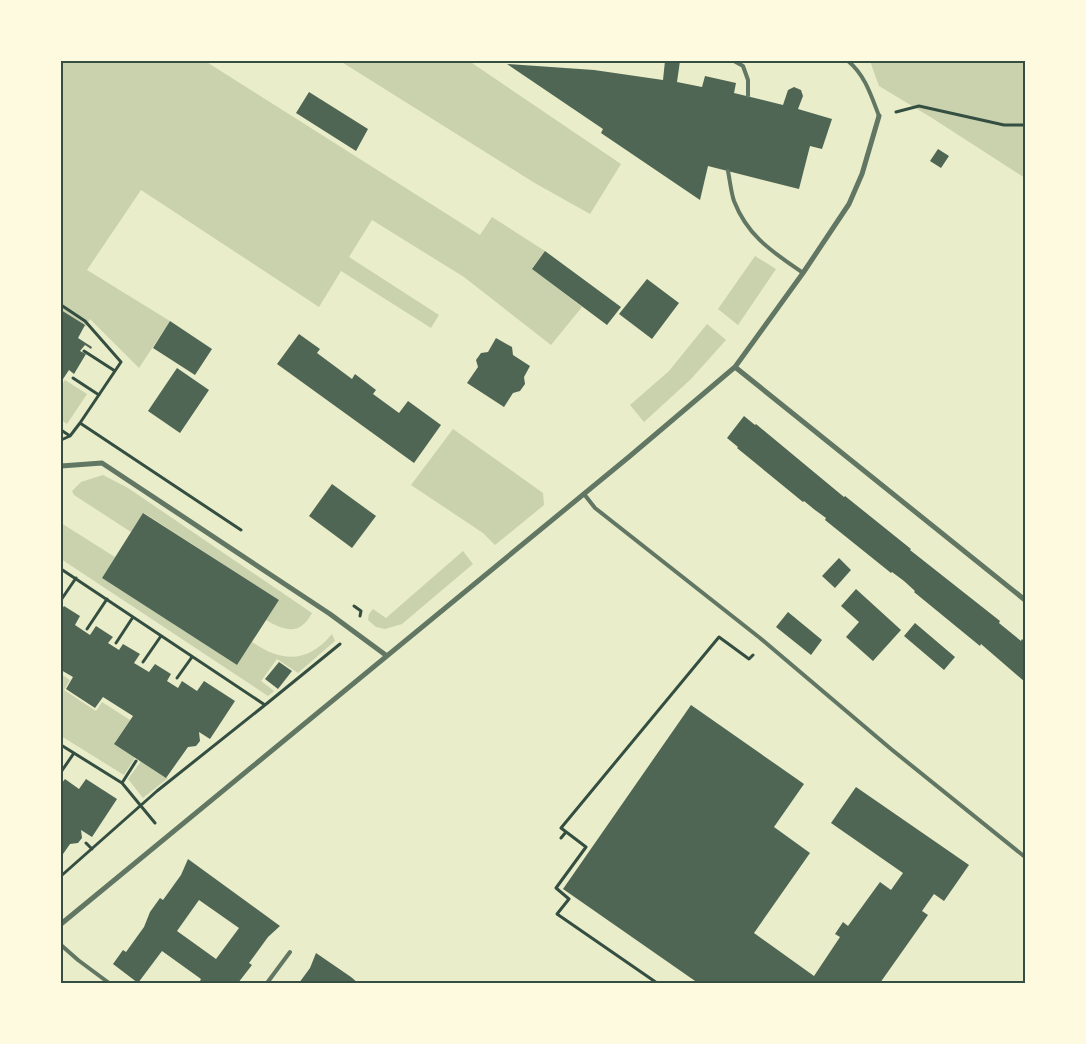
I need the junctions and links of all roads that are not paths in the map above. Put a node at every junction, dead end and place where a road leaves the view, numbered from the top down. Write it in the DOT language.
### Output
graph roads {
  1 [pos="734,61"];
  2 [pos="848,61"];
  3 [pos="748,96"];
  4 [pos="879,116"];
  5 [pos="728,171"];
  6 [pos="802,274"];
  7 [pos="735,367"];
  8 [pos="61,466"];
  9 [pos="584,494"];
  10 [pos="1025,600"];
  11 [pos="387,656"];
  12 [pos="1025,858"];
  13 [pos="61,924"];
  14 [pos="61,945"];
  15 [pos="290,952"];
  16 [pos="109,983"];
  17 [pos="267,983"];
  1 -- 3 [label="lane"];
  2 -- 4 [label="lane"];
  4 -- 6 [label="street"];
  5 -- 6 [label="lane"];
  6 -- 7 [label="street"];
  7 -- 9 [label="street"];
  7 -- 10 [label="street"];
  8 -- 11 [label="street"];
  9 -- 11 [label="street"];
  9 -- 12 [label="lane"];
  11 -- 13 [label="street"];
  14 -- 16 [label="lane"];
  15 -- 17 [label="lane"];
}
